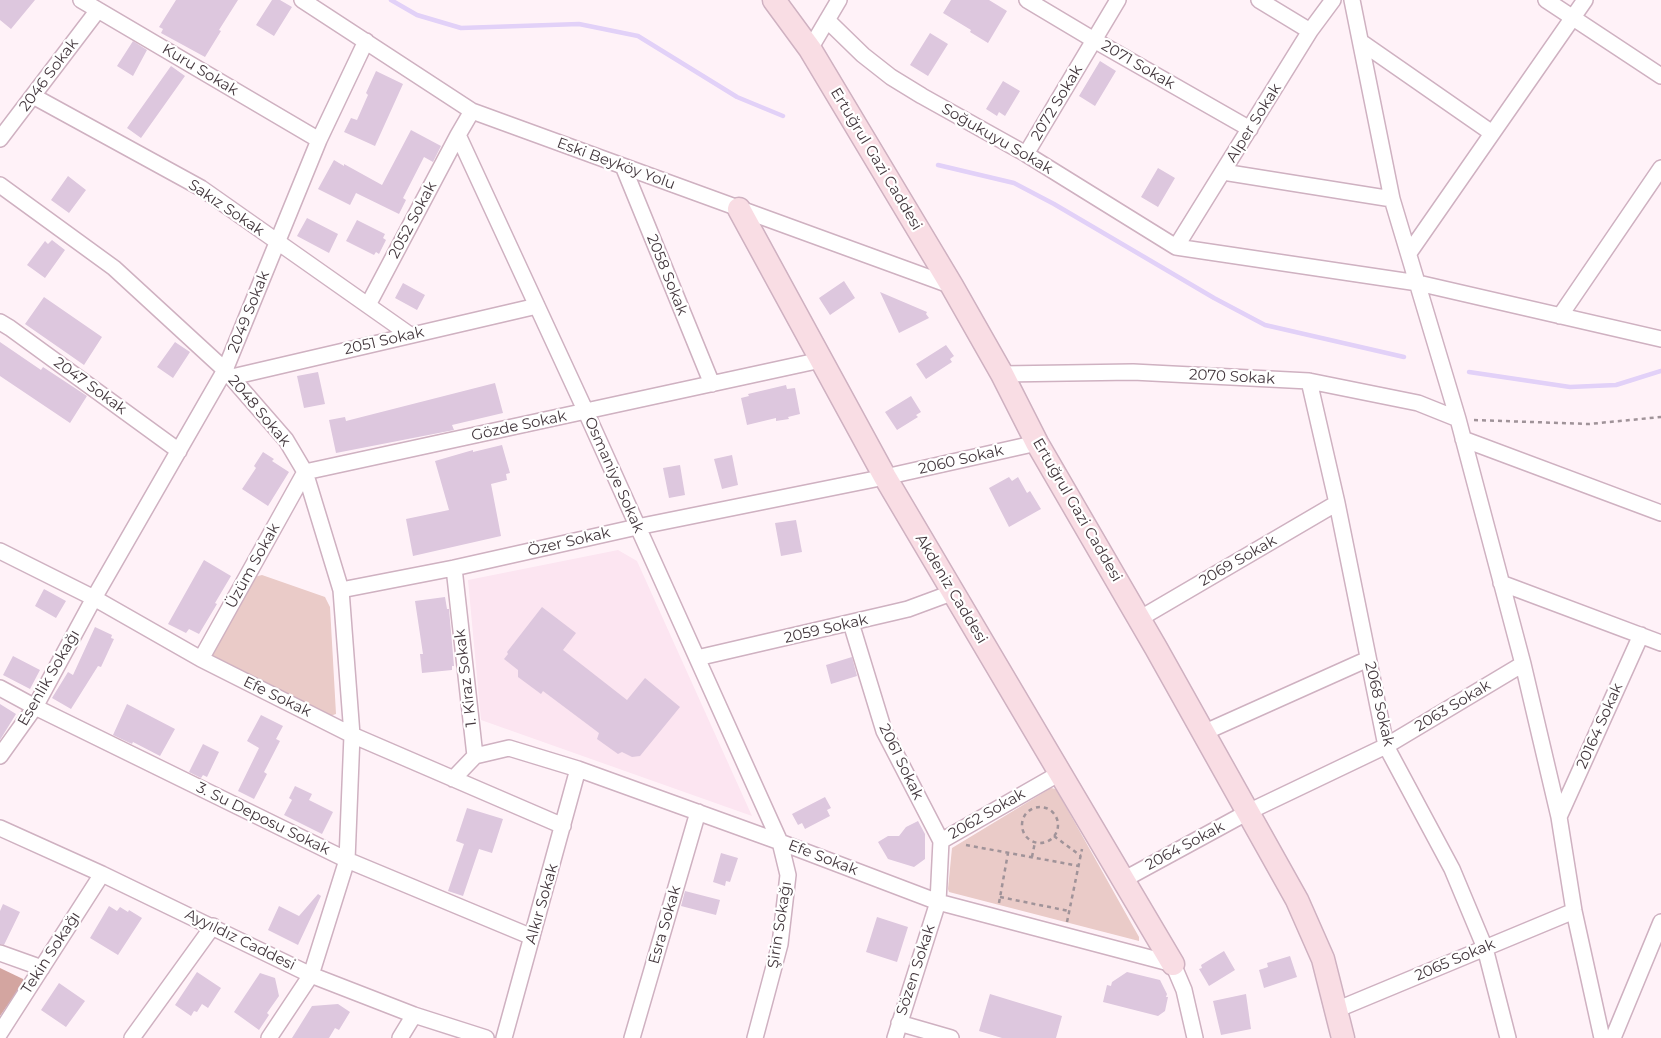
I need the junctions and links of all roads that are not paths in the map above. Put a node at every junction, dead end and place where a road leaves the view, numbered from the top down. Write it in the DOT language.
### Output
graph roads {
  1 [pos="81,0"];
  2 [pos="302,0"];
  3 [pos="774,0"];
  4 [pos="839,0"];
  5 [pos="1027,0"];
  6 [pos="1118,0"];
  7 [pos="1259,0"];
  8 [pos="1332,0"];
  9 [pos="1352,0"];
  10 [pos="1546,0"];
  11 [pos="1585,0"];
  12 [pos="98,10"];
  13 [pos="1572,18"];
  14 [pos="827,20"];
  15 [pos="1310,31"];
  16 [pos="1094,40"];
  17 [pos="366,41"];
  18 [pos="1361,42"];
  19 [pos="810,49"];
  20 [pos="1661,76"];
  21 [pos="33,96"];
  22 [pos="472,111"];
  23 [pos="1250,129"];
  24 [pos="1492,133"];
  25 [pos="458,135"];
  26 [pos="0,140"];
  27 [pos="319,140"];
  28 [pos="1026,154"];
  29 [pos="623,166"];
  30 [pos="1661,168"];
  31 [pos="1223,172"];
  32 [pos="0,185"];
  33 [pos="1392,199"];
  34 [pos="739,209"];
  35 [pos="277,242"];
  36 [pos="1176,247"];
  37 [pos="1409,253"];
  38 [pos="1418,283"];
  39 [pos="952,286"];
  40 [pos="368,305"];
  41 [pos="537,306"];
  42 [pos="1560,316"];
  43 [pos="0,322"];
  44 [pos="410,335"];
  45 [pos="1661,339"];
  46 [pos="821,360"];
  47 [pos="229,373"];
  48 [pos="1002,374"];
  49 [pos="1310,381"];
  50 [pos="712,384"];
  51 [pos="586,412"];
  52 [pos="1458,419"];
  53 [pos="1463,439"];
  54 [pos="1037,442"];
  55 [pos="179,451"];
  56 [pos="305,472"];
  57 [pos="885,477"];
  58 [pos="1337,503"];
  59 [pos="1661,513"];
  60 [pos="637,527"];
  61 [pos="0,551"];
  62 [pos="454,568"];
  63 [pos="1501,583"];
  64 [pos="341,590"];
  65 [pos="954,592"];
  66 [pos="94,598"];
  67 [pos="1140,619"];
  68 [pos="852,623"];
  69 [pos="1641,635"];
  70 [pos="1661,643"];
  71 [pos="697,658"];
  72 [pos="200,659"];
  73 [pos="1368,659"];
  74 [pos="1522,664"];
  75 [pos="0,688"];
  76 [pos="35,707"];
  77 [pos="1203,732"];
  78 [pos="352,735"];
  79 [pos="1386,746"];
  80 [pos="0,756"];
  81 [pos="475,756"];
  82 [pos="578,769"];
  83 [pos="1060,773"];
  84 [pos="453,779"];
  85 [pos="698,812"];
  86 [pos="1248,812"];
  87 [pos="1559,816"];
  88 [pos="563,826"];
  89 [pos="0,828"];
  90 [pos="941,841"];
  91 [pos="780,842"];
  92 [pos="347,860"];
  93 [pos="102,874"];
  94 [pos="1123,880"];
  95 [pos="938,902"];
  96 [pos="1574,911"];
  97 [pos="1661,922"];
  98 [pos="213,926"];
  99 [pos="532,937"];
  100 [pos="1485,948"];
  101 [pos="0,953"];
  102 [pos="1173,964"];
  103 [pos="42,968"];
  104 [pos="311,975"];
  105 [pos="1336,1010"];
  106 [pos="414,1015"];
  107 [pos="899,1023"];
  108 [pos="0,1033"];
  109 [pos="132,1038"];
  110 [pos="269,1038"];
  111 [pos="400,1038"];
  112 [pos="486,1038"];
  113 [pos="504,1038"];
  114 [pos="632,1038"];
  115 [pos="755,1038"];
  116 [pos="895,1038"];
  117 [pos="951,1038"];
  118 [pos="1195,1038"];
  119 [pos="1343,1038"];
  120 [pos="1508,1038"];
  121 [pos="1602,1038"];
  122 [pos="1613,1038"];
  1 -- 12 [label="street, Kuru Sokak"];
  2 -- 17 [label="street, Eski Beyköy Yolu"];
  3 -- 19 [label="main road, Ertuğrul Gazi Caddesi"];
  4 -- 14 [label="street"];
  5 -- 16 [label="street, 2071 Sokak"];
  6 -- 16 [label="street, 2072 Sokak"];
  7 -- 15 [label="street"];
  8 -- 15 [label="street, Alper Sokak"];
  9 -- 18 [label="street"];
  10 -- 13 [label="street"];
  11 -- 13 [label="street"];
  12 -- 21 [label="street, 2046 Sokak"];
  12 -- 27 [label="street, Kuru Sokak"];
  13 -- 20 [label="street"];
  13 -- 24 [label="street"];
  14 -- 19 [label="street"];
  14 -- 28 [label="street, Soğukuyu Sokak"];
  15 -- 23 [label="street, Alper Sokak"];
  16 -- 23 [label="street, 2071 Sokak"];
  16 -- 28 [label="street, 2072 Sokak"];
  17 -- 22 [label="street, Eski Beyköy Yolu"];
  17 -- 27 [label="street, 2049 Sokak"];
  18 -- 24 [label="street"];
  18 -- 33 [label="street"];
  19 -- 39 [label="main road, Ertuğrul Gazi Caddesi"];
  21 -- 26 [label="street, 2046 Sokak"];
  21 -- 35 [label="street, Sakız Sokak"];
  22 -- 25 [label="street"];
  22 -- 29 [label="street, Eski Beyköy Yolu"];
  23 -- 31 [label="street, Alper Sokak"];
  24 -- 37 [label="street"];
  25 -- 40 [label="street, 2052 Sokak"];
  25 -- 41 [label="street, Osmaniye Sokak"];
  27 -- 35 [label="street, 2049 Sokak"];
  28 -- 36 [label="street, Soğukuyu Sokak"];
  29 -- 34 [label="street, Eski Beyköy Yolu"];
  29 -- 50 [label="street, 2058 Sokak"];
  30 -- 42 [label="street"];
  31 -- 33 [label="street"];
  31 -- 36 [label="street, Alper Sokak"];
  32 -- 47 [label="street, 2048 Sokak"];
  33 -- 37 [label="street"];
  34 -- 39 [label="street, Eski Beyköy Yolu"];
  34 -- 46 [label="main road, Akdeniz Caddesi"];
  35 -- 40 [label="street, Sakız Sokak"];
  35 -- 47 [label="street, 2049 Sokak"];
  36 -- 38 [label="street"];
  37 -- 38 [label="street"];
  38 -- 42 [label="street"];
  38 -- 52 [label="street"];
  39 -- 48 [label="main road, Ertuğrul Gazi Caddesi"];
  40 -- 44 [label="street, Sakız Sokak"];
  41 -- 44 [label="street, 2051 Sokak"];
  41 -- 51 [label="street, Osmaniye Sokak"];
  42 -- 45 [label="street"];
  43 -- 55 [label="street, 2047 Sokak"];
  44 -- 47 [label="street, 2051 Sokak"];
  46 -- 50 [label="street, Gözde Sokak"];
  46 -- 57 [label="main road, Akdeniz Caddesi"];
  47 -- 55 [label="street, 2049 Sokak"];
  47 -- 56 [label="street, 2048 Sokak"];
  48 -- 49 [label="street, 2070 Sokak"];
  48 -- 54 [label="main road, Ertuğrul Gazi Caddesi"];
  49 -- 52 [label="street, 2070 Sokak"];
  49 -- 58 [label="street, 2068 Sokak"];
  50 -- 51 [label="street, Gözde Sokak"];
  51 -- 56 [label="street, Gözde Sokak"];
  51 -- 60 [label="street, Osmaniye Sokak"];
  52 -- 53 [label="street"];
  53 -- 59 [label="street"];
  53 -- 63 [label="street"];
  54 -- 57 [label="street, 2060 Sokak"];
  54 -- 67 [label="main road, Ertuğrul Gazi Caddesi"];
  55 -- 66 [label="street, 2049 Sokak"];
  56 -- 64 [label="street, 2048 Sokak"];
  56 -- 72 [label="street, Üzüm Sokak"];
  57 -- 60 [label="street, Özer Sokak"];
  57 -- 65 [label="main road, Akdeniz Caddesi"];
  58 -- 67 [label="street, 2069 Sokak"];
  58 -- 73 [label="street, 2068 Sokak"];
  60 -- 62 [label="street, Özer Sokak"];
  60 -- 71 [label="street, Osmaniye Sokak"];
  61 -- 66 [label="street, Efe Sokak"];
  62 -- 64 [label="street, Özer Sokak"];
  62 -- 81 [label="street, 1. Kiraz Sokak"];
  63 -- 69 [label="street"];
  63 -- 74 [label="street"];
  64 -- 78 [label="street, 2048 Sokak"];
  65 -- 68 [label="street, 2059 Sokak"];
  65 -- 83 [label="main road, Akdeniz Caddesi"];
  66 -- 72 [label="street, Efe Sokak"];
  66 -- 76 [label="street, Esenlik Sokağı"];
  67 -- 77 [label="main road, Ertuğrul Gazi Caddesi"];
  68 -- 71 [label="street, 2059 Sokak"];
  68 -- 90 [label="street, 2061 Sokak"];
  69 -- 70 [label="street"];
  69 -- 87 [label="street, 20164 Sokak"];
  71 -- 91 [label="street, Osmaniye Sokak"];
  72 -- 78 [label="street, Efe Sokak"];
  73 -- 77 [label="street"];
  73 -- 79 [label="street, 2068 Sokak"];
  74 -- 79 [label="street, 2063 Sokak"];
  74 -- 87 [label="street"];
  75 -- 76 [label="street, 3. Su Deposu Sokak"];
  76 -- 80 [label="street, Esenlik Sokağı"];
  76 -- 92 [label="street, 3. Su Deposu Sokak"];
  77 -- 86 [label="main road, Ertuğrul Gazi Caddesi"];
  78 -- 84 [label="street, Efe Sokak"];
  78 -- 92 [label="street, 2048 Sokak"];
  79 -- 86 [label="street, 2063 Sokak"];
  79 -- 100 [label="street, 2068 Sokak"];
  81 -- 82 [label="street, Efe Sokak"];
  81 -- 84 [label="street"];
  82 -- 85 [label="street, Efe Sokak"];
  82 -- 88 [label="street, Alkır Sokak"];
  83 -- 90 [label="street, 2062 Sokak"];
  83 -- 94 [label="main road, Akdeniz Caddesi"];
  84 -- 88 [label="street, Efe Sokak"];
  85 -- 91 [label="street, Efe Sokak"];
  85 -- 114 [label="street, Esra Sokak"];
  86 -- 94 [label="street, 2064 Sokak"];
  86 -- 105 [label="main road, Ertuğrul Gazi Caddesi"];
  87 -- 96 [label="street"];
  88 -- 99 [label="street, Alkır Sokak"];
  89 -- 93 [label="street, Ayyıldız Caddesi"];
  90 -- 95 [label="street, 2062 Sokak"];
  91 -- 95 [label="street, Efe Sokak"];
  91 -- 115 [label="street, Şirin Sokağı"];
  92 -- 99 [label="street, 3. Su Deposu Sokak"];
  92 -- 104 [label="street, 2048 Sokak"];
  93 -- 98 [label="street, Ayyıldız Caddesi"];
  93 -- 103 [label="street, Tekin Sokağı"];
  94 -- 102 [label="main road, Akdeniz Caddesi"];
  95 -- 102 [label="street, Efe Sokak"];
  95 -- 107 [label="street, Sözen Sokak"];
  96 -- 100 [label="street, 2065 Sokak"];
  96 -- 121 [label="street"];
  97 -- 122 [label="street"];
  98 -- 104 [label="street, Ayyıldız Caddesi"];
  98 -- 109 [label="street"];
  99 -- 113 [label="street, Alkır Sokak"];
  100 -- 105 [label="street, 2065 Sokak"];
  100 -- 120 [label="street, 2068 Sokak"];
  101 -- 103 [label="street"];
  102 -- 118 [label="street"];
  103 -- 108 [label="street, Tekin Sokağı"];
  104 -- 106 [label="street, Ayyıldız Caddesi"];
  104 -- 110 [label="street, 2048 Sokak"];
  105 -- 119 [label="main road, Ertuğrul Gazi Caddesi"];
  106 -- 111 [label="street"];
  106 -- 112 [label="street, Ayyıldız Caddesi"];
  107 -- 116 [label="street, Sözen Sokak"];
  107 -- 117 [label="street"];
}
